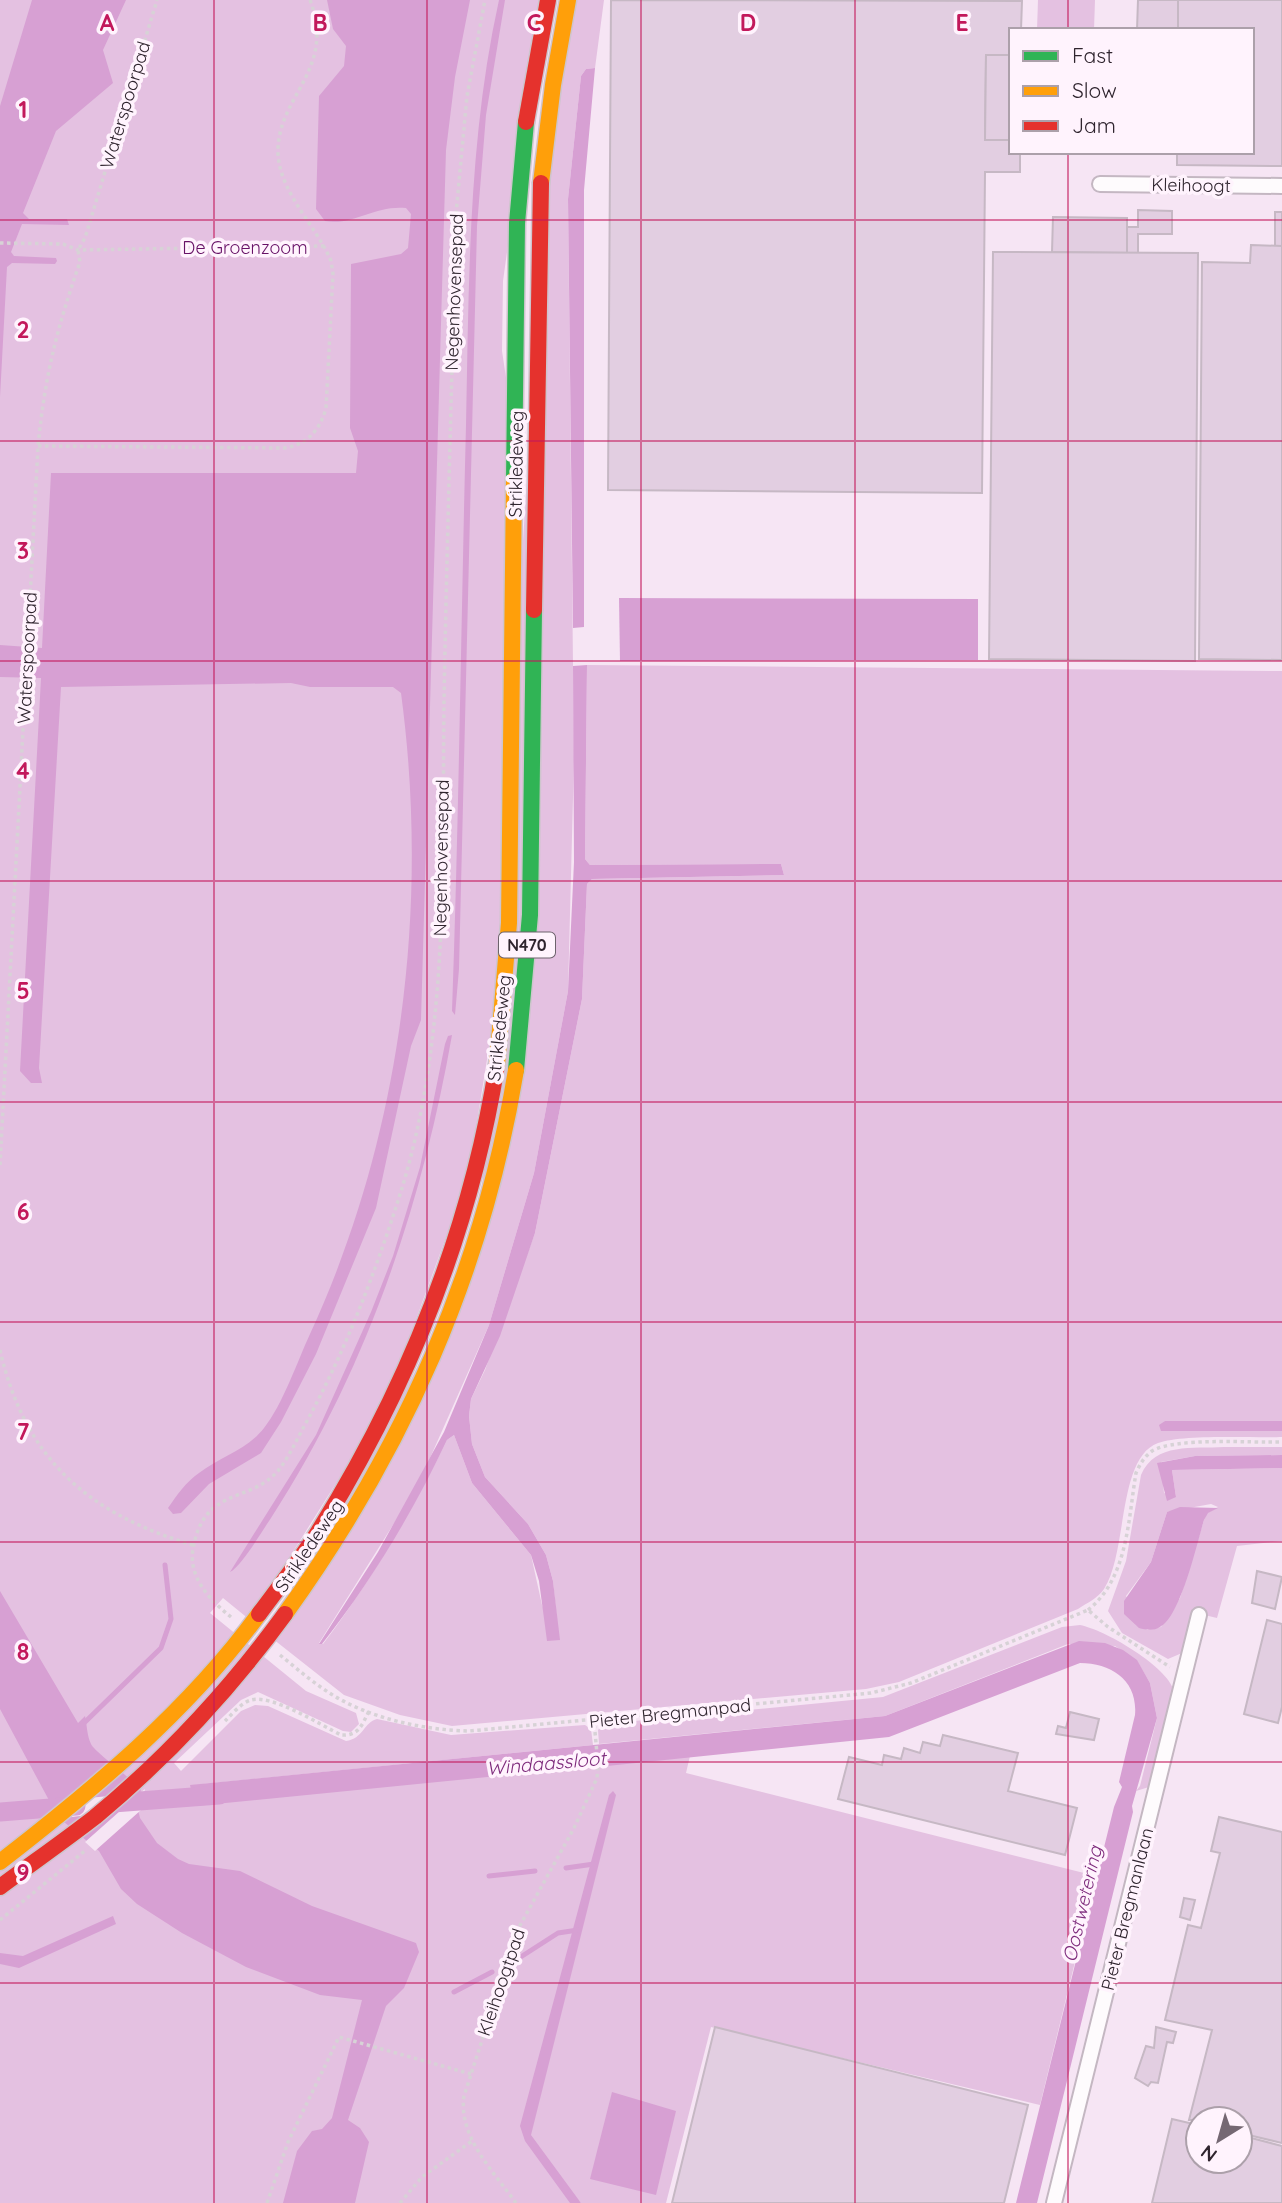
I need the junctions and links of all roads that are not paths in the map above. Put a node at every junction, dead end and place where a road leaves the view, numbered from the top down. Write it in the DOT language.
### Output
graph roads {
  1 [pos="548,0"];
  2 [pos="568,0"];
  3 [pos="1100,184"];
  4 [pos="1282,186"];
  5 [pos="1199,1615"];
  6 [pos="0,1862"];
  7 [pos="0,1887"];
  8 [pos="1054,2203"];
  1 -- 6 [label="main road, Strikledeweg / N470"];
  2 -- 7 [label="main road, Strikledeweg / N470"];
  3 -- 4 [label="street, Kleihoogt"];
  5 -- 8 [label="street, Pieter Bregmanlaan"];
}
